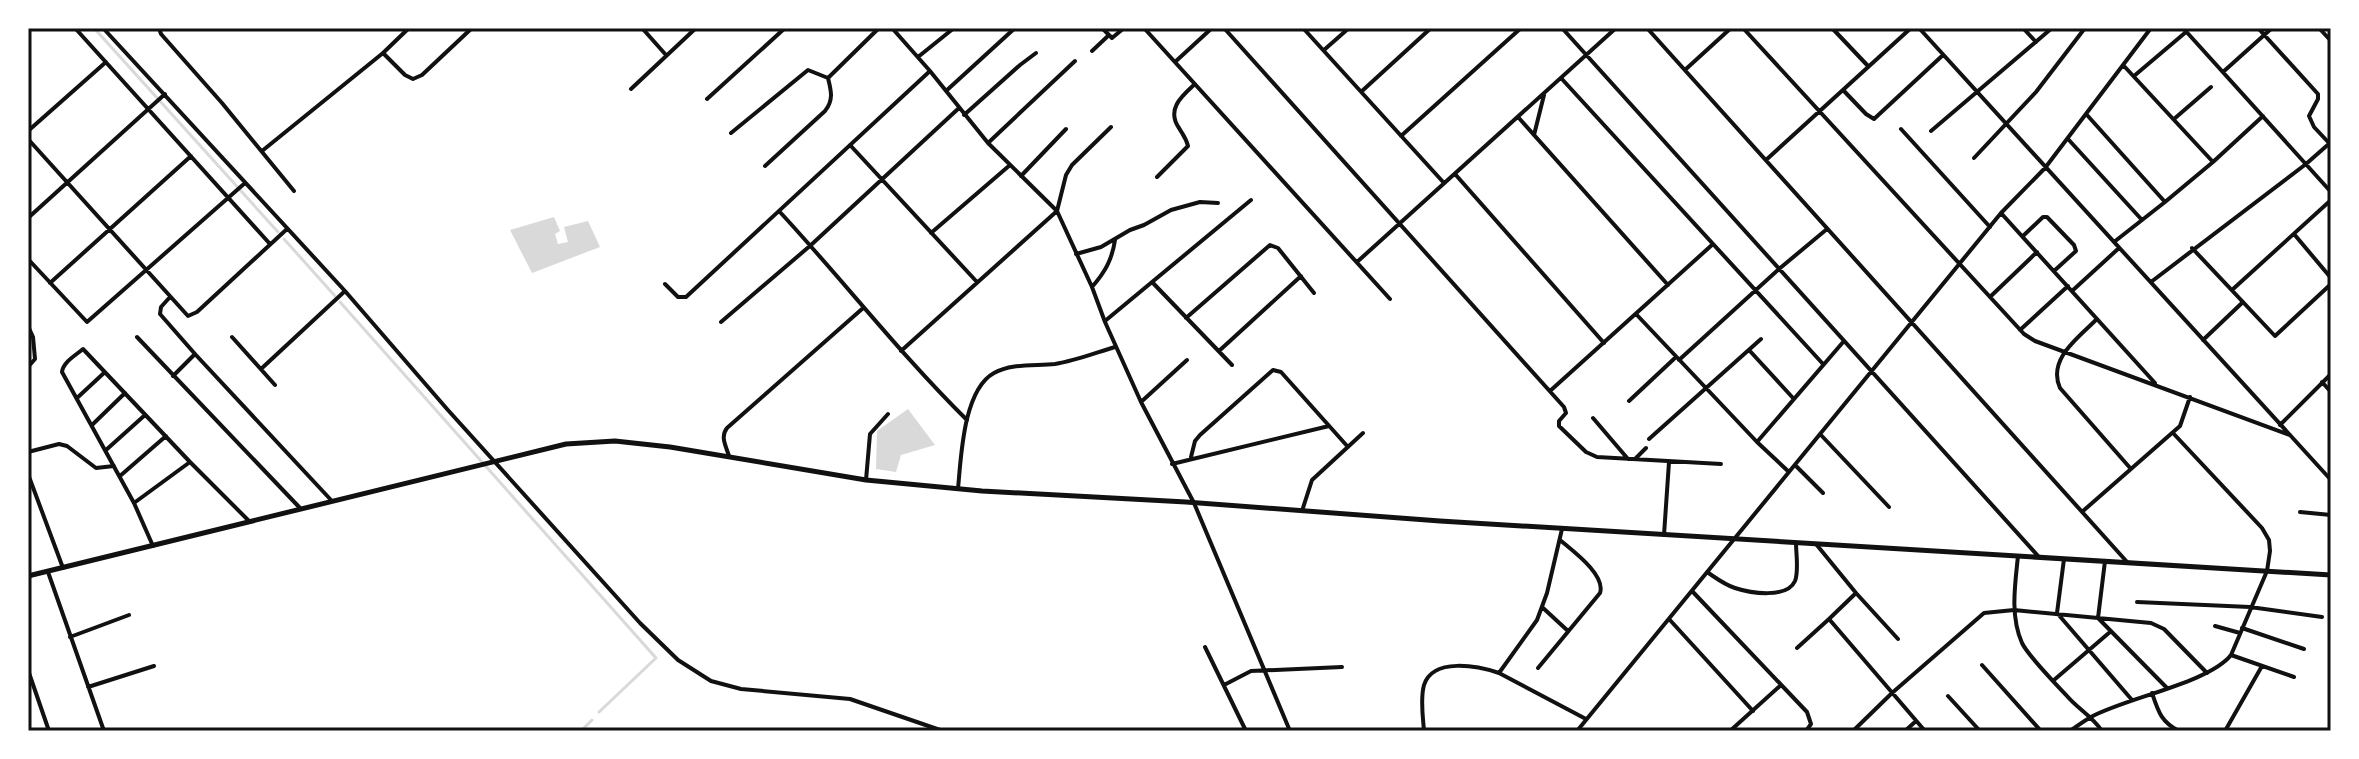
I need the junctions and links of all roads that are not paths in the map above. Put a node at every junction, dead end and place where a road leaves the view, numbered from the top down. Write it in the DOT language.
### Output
graph roads {
  1 [pos="75,28"];
  2 [pos="103,28"];
  3 [pos="159,28"];
  4 [pos="409,28"];
  5 [pos="472,28"];
  6 [pos="642,28"];
  7 [pos="696,28"];
  8 [pos="785,28"];
  9 [pos="879,28"];
  10 [pos="892,28"];
  11 [pos="954,28"];
  12 [pos="1015,28"];
  13 [pos="1102,28"];
  14 [pos="1124,28"];
  15 [pos="1144,28"];
  16 [pos="1212,28"];
  17 [pos="1224,28"];
  18 [pos="1303,28"];
  19 [pos="1349,28"];
  20 [pos="1431,28"];
  21 [pos="1521,28"];
  22 [pos="1562,28"];
  23 [pos="1616,28"];
  24 [pos="1647,28"];
  25 [pos="1731,28"];
  26 [pos="1743,28"];
  27 [pos="1832,28"];
  28 [pos="1911,28"];
  29 [pos="1919,28"];
  30 [pos="2023,28"];
  31 [pos="2052,28"];
  32 [pos="2085,28"];
  33 [pos="2151,28"];
  34 [pos="2258,28"];
  35 [pos="2272,28"];
  36 [pos="2319,28"];
  37 [pos="2185,30"];
  38 [pos="1109,35"];
  39 [pos="2264,35"];
  40 [pos="2331,41"];
  41 [pos="2036,42"];
  42 [pos="1324,50"];
  43 [pos="1092,51"];
  44 [pos="383,53"];
  45 [pos="1036,53"];
  46 [pos="666,55"];
  47 [pos="1586,55"];
  48 [pos="1943,55"];
  49 [pos="918,57"];
  50 [pos="1075,61"];
  51 [pos="106,62"];
  52 [pos="1175,62"];
  53 [pos="1868,66"];
  54 [pos="2124,66"];
  55 [pos="1685,70"];
  56 [pos="930,71"];
  57 [pos="2223,72"];
  58 [pos="2134,76"];
  59 [pos="828,78"];
  60 [pos="1561,78"];
  61 [pos="1195,84"];
  62 [pos="2211,87"];
  63 [pos="631,89"];
  64 [pos="1843,90"];
  65 [pos="946,91"];
  66 [pos="1977,91"];
  67 [pos="1361,92"];
  68 [pos="1545,93"];
  69 [pos="163,96"];
  70 [pos="707,99"];
  71 [pos="959,108"];
  72 [pos="149,109"];
  73 [pos="1820,111"];
  74 [pos="964,115"];
  75 [pos="2087,115"];
  76 [pos="2263,116"];
  77 [pos="1518,117"];
  78 [pos="2174,119"];
  79 [pos="2007,124"];
  80 [pos="1111,127"];
  81 [pos="1066,129"];
  82 [pos="1901,129"];
  83 [pos="28,131"];
  84 [pos="1931,131"];
  85 [pos="731,133"];
  86 [pos="1534,135"];
  87 [pos="1401,136"];
  88 [pos="28,139"];
  89 [pos="2068,139"];
  90 [pos="2330,142"];
  91 [pos="988,143"];
  92 [pos="850,145"];
  93 [pos="262,151"];
  94 [pos="191,156"];
  95 [pos="1974,158"];
  96 [pos="1766,160"];
  97 [pos="2213,162"];
  98 [pos="2306,164"];
  99 [pos="1010,165"];
  100 [pos="765,166"];
  101 [pos="2045,168"];
  102 [pos="1455,174"];
  103 [pos="1021,176"];
  104 [pos="1157,177"];
  105 [pos="881,179"];
  106 [pos="68,183"];
  107 [pos="245,183"];
  108 [pos="1444,183"];
  109 [pos="294,191"];
  110 [pos="2331,192"];
  111 [pos="229,198"];
  112 [pos="1251,200"];
  113 [pos="2331,200"];
  114 [pos="2165,202"];
  115 [pos="1218,203"];
  116 [pos="779,210"];
  117 [pos="1057,211"];
  118 [pos="2001,213"];
  119 [pos="28,218"];
  120 [pos="2142,220"];
  121 [pos="1400,224"];
  122 [pos="1990,227"];
  123 [pos="1828,228"];
  124 [pos="110,229"];
  125 [pos="287,229"];
  126 [pos="931,233"];
  127 [pos="2294,234"];
  128 [pos="2023,236"];
  129 [pos="1115,240"];
  130 [pos="2114,242"];
  131 [pos="270,244"];
  132 [pos="1713,244"];
  133 [pos="811,245"];
  134 [pos="2119,248"];
  135 [pos="2192,248"];
  136 [pos="2037,252"];
  137 [pos="1075,254"];
  138 [pos="28,259"];
  139 [pos="1357,262"];
  140 [pos="1961,263"];
  141 [pos="1779,269"];
  142 [pos="147,270"];
  143 [pos="2054,271"];
  144 [pos="1301,276"];
  145 [pos="2331,281"];
  146 [pos="977,282"];
  147 [pos="1152,282"];
  148 [pos="2151,282"];
  149 [pos="50,283"];
  150 [pos="665,284"];
  151 [pos="1668,285"];
  152 [pos="1092,287"];
  153 [pos="2070,289"];
  154 [pos="2232,290"];
  155 [pos="345,291"];
  156 [pos="1756,291"];
  157 [pos="1314,293"];
  158 [pos="1991,296"];
  159 [pos="170,297"];
  160 [pos="1390,299"];
  161 [pos="2243,302"];
  162 [pos="863,308"];
  163 [pos="1636,314"];
  164 [pos="1186,318"];
  165 [pos="2097,319"];
  166 [pos="1913,321"];
  167 [pos="721,322"];
  168 [pos="1105,322"];
  169 [pos="28,326"];
  170 [pos="2020,330"];
  171 [pos="137,337"];
  172 [pos="232,337"];
  173 [pos="30,338"];
  174 [pos="1761,339"];
  175 [pos="2203,340"];
  176 [pos="1844,341"];
  177 [pos="1604,343"];
  178 [pos="1116,347"];
  179 [pos="1749,350"];
  180 [pos="2065,350"];
  181 [pos="901,351"];
  182 [pos="1219,351"];
  183 [pos="195,354"];
  184 [pos="1678,359"];
  185 [pos="1187,360"];
  186 [pos="1823,364"];
  187 [pos="1232,365"];
  188 [pos="28,367"];
  189 [pos="261,369"];
  190 [pos="1872,371"];
  191 [pos="105,372"];
  192 [pos="2331,374"];
  193 [pos="173,376"];
  194 [pos="2322,382"];
  195 [pos="275,385"];
  196 [pos="2157,385"];
  197 [pos="1706,389"];
  198 [pos="1550,391"];
  199 [pos="2331,392"];
  200 [pos="125,393"];
  201 [pos="2190,397"];
  202 [pos="77,398"];
  203 [pos="1794,399"];
  204 [pos="1629,401"];
  205 [pos="1141,402"];
  206 [pos="888,414"];
  207 [pos="145,415"];
  208 [pos="1593,418"];
  209 [pos="967,420"];
  210 [pos="92,425"];
  211 [pos="2280,425"];
  212 [pos="1329,426"];
  213 [pos="1363,433"];
  214 [pos="2173,433"];
  215 [pos="1820,434"];
  216 [pos="2290,435"];
  217 [pos="166,436"];
  218 [pos="1649,439"];
  219 [pos="1757,442"];
  220 [pos="1348,447"];
  221 [pos="1646,448"];
  222 [pos="106,450"];
  223 [pos="28,452"];
  224 [pos="1191,457"];
  225 [pos="730,458"];
  226 [pos="1628,459"];
  227 [pos="1634,459"];
  228 [pos="190,462"];
  229 [pos="1669,462"];
  230 [pos="493,463"];
  231 [pos="1172,464"];
  232 [pos="1721,464"];
  233 [pos="1795,465"];
  234 [pos="114,466"];
  235 [pos="2131,469"];
  236 [pos="1789,472"];
  237 [pos="28,474"];
  238 [pos="120,476"];
  239 [pos="866,480"];
  240 [pos="2331,480"];
  241 [pos="958,489"];
  242 [pos="1823,493"];
  243 [pos="331,500"];
  244 [pos="134,503"];
  245 [pos="1194,503"];
  246 [pos="1889,507"];
  247 [pos="300,508"];
  248 [pos="2083,511"];
  249 [pos="1302,512"];
  250 [pos="2300,512"];
  251 [pos="2331,515"];
  252 [pos="250,522"];
  253 [pos="1562,529"];
  254 [pos="1664,535"];
  255 [pos="1734,539"];
  256 [pos="1560,540"];
  257 [pos="1796,543"];
  258 [pos="1816,544"];
  259 [pos="153,546"];
  260 [pos="2018,556"];
  261 [pos="2039,557"];
  262 [pos="2064,559"];
  263 [pos="2105,561"];
  264 [pos="2128,563"];
  265 [pos="63,568"];
  266 [pos="2267,571"];
  267 [pos="48,572"];
  268 [pos="1707,572"];
  269 [pos="2331,575"];
  270 [pos="28,576"];
  271 [pos="1692,591"];
  272 [pos="1856,593"];
  273 [pos="2137,602"];
  274 [pos="1542,607"];
  275 [pos="2250,607"];
  276 [pos="2014,610"];
  277 [pos="2057,613"];
  278 [pos="129,615"];
  279 [pos="2322,617"];
  280 [pos="2098,618"];
  281 [pos="1669,619"];
  282 [pos="1829,619"];
  283 [pos="2215,626"];
  284 [pos="1568,631"];
  285 [pos="2110,631"];
  286 [pos="2241,631"];
  287 [pos="70,637"];
  288 [pos="1898,639"];
  289 [pos="1205,647"];
  290 [pos="1797,648"];
  291 [pos="2089,649"];
  292 [pos="2304,649"];
  293 [pos="2231,655"];
  294 [pos="1982,665"];
  295 [pos="154,666"];
  296 [pos="2262,666"];
  297 [pos="1342,667"];
  298 [pos="1538,668"];
  299 [pos="28,670"];
  300 [pos="1266,670"];
  301 [pos="1499,673"];
  302 [pos="2207,673"];
  303 [pos="2294,677"];
  304 [pos="2054,680"];
  305 [pos="1224,685"];
  306 [pos="1781,685"];
  307 [pos="88,687"];
  308 [pos="2167,688"];
  309 [pos="1892,693"];
  310 [pos="2152,693"];
  311 [pos="1948,696"];
  312 [pos="2133,700"];
  313 [pos="1753,711"];
  314 [pos="2091,716"];
  315 [pos="1586,719"];
  316 [pos="1916,721"];
  317 [pos="49,731"];
  318 [pos="104,731"];
  319 [pos="943,731"];
  320 [pos="1246,731"];
  321 [pos="1290,731"];
  322 [pos="1424,731"];
  323 [pos="1577,731"];
  324 [pos="1730,731"];
  325 [pos="1806,731"];
  326 [pos="1853,731"];
  327 [pos="1905,731"];
  328 [pos="1925,731"];
  329 [pos="1980,731"];
  330 [pos="2041,731"];
  331 [pos="2070,731"];
  332 [pos="2102,731"];
  333 [pos="2179,731"];
  334 [pos="2225,731"];
  1 -- 51 [label="street"];
  2 -- 69 [label="street"];
  3 -- 93 [label="street"];
  4 -- 44 [label="street"];
  5 -- 44 [label="street"];
  6 -- 46 [label="street"];
  7 -- 46 [label="street"];
  8 -- 70 [label="street"];
  9 -- 59 [label="street"];
  10 -- 49 [label="street"];
  11 -- 49 [label="street"];
  12 -- 65 [label="street"];
  13 -- 38 [label="street"];
  14 -- 38 [label="street"];
  15 -- 52 [label="street"];
  16 -- 52 [label="street"];
  17 -- 121 [label="street"];
  18 -- 42 [label="street"];
  19 -- 42 [label="street"];
  20 -- 67 [label="street"];
  21 -- 87 [label="street"];
  22 -- 47 [label="street"];
  23 -- 47 [label="street"];
  24 -- 55 [label="street"];
  25 -- 55 [label="street"];
  26 -- 73 [label="street"];
  27 -- 53 [label="street"];
  28 -- 53 [label="street"];
  29 -- 48 [label="street"];
  30 -- 41 [label="street"];
  31 -- 41 [label="street"];
  32 -- 79 [label="street"];
  33 -- 54 [label="street"];
  34 -- 39 [label="street"];
  35 -- 39 [label="street"];
  36 -- 40 [label="street"];
  37 -- 57 [label="street"];
  37 -- 58 [label="street"];
  38 -- 43 [label="street"];
  39 -- 57 [label="street"];
  39 -- 90 [label="street"];
  41 -- 66 [label="street"];
  42 -- 67 [label="street"];
  44 -- 93 [label="street"];
  45 -- 74 [label="street"];
  46 -- 63 [label="street"];
  47 -- 60 [label="street"];
  47 -- 141 [label="street"];
  48 -- 64 [label="street"];
  48 -- 66 [label="street"];
  49 -- 56 [label="street"];
  50 -- 91 [label="street"];
  51 -- 72 [label="street"];
  51 -- 83 [label="street"];
  52 -- 61 [label="street"];
  53 -- 64 [label="street"];
  54 -- 58 [label="street"];
  54 -- 75 [label="street"];
  55 -- 96 [label="street"];
  56 -- 65 [label="street"];
  56 -- 92 [label="street"];
  57 -- 76 [label="street"];
  58 -- 78 [label="street"];
  59 -- 85 [label="street"];
  59 -- 100 [label="street"];
  60 -- 68 [label="street"];
  60 -- 132 [label="street"];
  61 -- 104 [label="street"];
  61 -- 139 [label="street"];
  62 -- 78 [label="street"];
  64 -- 73 [label="street"];
  65 -- 71 [label="street"];
  66 -- 79 [label="street"];
  66 -- 84 [label="street"];
  67 -- 87 [label="street"];
  68 -- 77 [label="street"];
  68 -- 86 [label="street"];
  69 -- 72 [label="street"];
  69 -- 107 [label="street"];
  71 -- 74 [label="street"];
  71 -- 105 [label="street"];
  72 -- 94 [label="street"];
  72 -- 106 [label="street"];
  73 -- 96 [label="street"];
  73 -- 140 [label="street"];
  74 -- 91 [label="street"];
  75 -- 89 [label="street"];
  75 -- 114 [label="street"];
  76 -- 97 [label="street"];
  76 -- 98 [label="street"];
  77 -- 86 [label="street"];
  77 -- 102 [label="street"];
  78 -- 97 [label="street"];
  79 -- 95 [label="street"];
  79 -- 101 [label="street"];
  80 -- 117 [label="street"];
  81 -- 103 [label="street"];
  82 -- 122 [label="street"];
  86 -- 151 [label="street"];
  87 -- 108 [label="street"];
  88 -- 106 [label="street"];
  89 -- 101 [label="street"];
  89 -- 120 [label="street"];
  90 -- 98 [label="street"];
  91 -- 99 [label="street"];
  92 -- 105 [label="street"];
  92 -- 116 [label="street"];
  93 -- 109 [label="street"];
  94 -- 111 [label="street"];
  94 -- 124 [label="street"];
  96 -- 123 [label="street"];
  97 -- 114 [label="street"];
  98 -- 110 [label="street"];
  98 -- 135 [label="street"];
  99 -- 103 [label="street"];
  99 -- 126 [label="street"];
  101 -- 118 [label="street"];
  101 -- 130 [label="street"];
  102 -- 108 [label="street"];
  102 -- 177 [label="street"];
  103 -- 117 [label="street"];
  105 -- 126 [label="street"];
  105 -- 133 [label="street"];
  106 -- 119 [label="street"];
  106 -- 124 [label="street"];
  107 -- 111 [label="street"];
  107 -- 125 [label="street"];
  108 -- 121 [label="street"];
  111 -- 131 [label="street"];
  111 -- 142 [label="street"];
  112 -- 147 [label="street"];
  113 -- 127 [label="street"];
  114 -- 120 [label="street"];
  115 -- 129 [label="street"];
  116 -- 133 [label="street"];
  116 -- 150 [label="street"];
  117 -- 137 [label="street"];
  117 -- 146 [label="street"];
  118 -- 122 [label="street"];
  118 -- 128 [label="street"];
  120 -- 130 [label="street"];
  121 -- 139 [label="street"];
  121 -- 198 [label="street"];
  122 -- 140 [label="street"];
  123 -- 141 [label="street"];
  123 -- 166 [label="street"];
  124 -- 142 [label="street"];
  124 -- 149 [label="street"];
  125 -- 131 [label="street"];
  125 -- 155 [label="street"];
  126 -- 146 [label="street"];
  127 -- 145 [label="street"];
  127 -- 154 [label="street"];
  128 -- 136 [label="street"];
  128 -- 143 [label="street"];
  129 -- 137 [label="street"];
  129 -- 152 [label="street"];
  130 -- 134 [label="street"];
  131 -- 159 [label="street"];
  132 -- 151 [label="street"];
  132 -- 156 [label="street"];
  133 -- 162 [label="street"];
  133 -- 167 [label="street"];
  134 -- 148 [label="street"];
  134 -- 153 [label="street"];
  135 -- 148 [label="street"];
  135 -- 154 [label="street"];
  136 -- 143 [label="street"];
  136 -- 158 [label="street"];
  137 -- 152 [label="street"];
  138 -- 149 [label="street"];
  139 -- 160 [label="street"];
  140 -- 158 [label="street"];
  140 -- 166 [label="street"];
  141 -- 156 [label="street"];
  141 -- 176 [label="street"];
  142 -- 149 [label="street"];
  142 -- 159 [label="street"];
  143 -- 153 [label="street"];
  144 -- 157 [label="street"];
  144 -- 164 [label="street"];
  144 -- 182 [label="street"];
  145 -- 161 [label="street"];
  146 -- 181 [label="street"];
  147 -- 164 [label="street"];
  147 -- 168 [label="street"];
  148 -- 175 [label="street"];
  151 -- 163 [label="street"];
  152 -- 168 [label="street"];
  153 -- 165 [label="street"];
  153 -- 170 [label="street"];
  154 -- 161 [label="street"];
  155 -- 189 [label="street"];
  155 -- 230 [label="street"];
  156 -- 184 [label="street"];
  156 -- 186 [label="street"];
  158 -- 170 [label="street"];
  159 -- 183 [label="street"];
  161 -- 175 [label="street"];
  162 -- 181 [label="street"];
  162 -- 225 [label="street"];
  163 -- 177 [label="street"];
  163 -- 184 [label="street"];
  164 -- 182 [label="street"];
  165 -- 180 [label="street"];
  165 -- 196 [label="street"];
  166 -- 190 [label="street"];
  166 -- 248 [label="street"];
  168 -- 178 [label="street"];
  169 -- 173 [label="street"];
  170 -- 180 [label="street"];
  171 -- 193 [label="street"];
  172 -- 189 [label="street"];
  173 -- 188 [label="street"];
  174 -- 179 [label="street"];
  175 -- 211 [label="street"];
  176 -- 186 [label="street"];
  176 -- 190 [label="street"];
  177 -- 198 [label="street"];
  178 -- 205 [label="street"];
  178 -- 209 [label="street"];
  179 -- 197 [label="street"];
  179 -- 203 [label="street"];
  180 -- 196 [label="street"];
  180 -- 235 [label="street"];
  181 -- 209 [label="street"];
  182 -- 187 [label="street"];
  183 -- 193 [label="street"];
  183 -- 243 [label="street"];
  184 -- 197 [label="street"];
  184 -- 204 [label="street"];
  185 -- 205 [label="street"];
  186 -- 203 [label="street"];
  189 -- 195 [label="street"];
  190 -- 215 [label="street"];
  190 -- 261 [label="street"];
  191 -- 200 [label="street"];
  191 -- 202 [label="street"];
  191 -- 202 [label="street"];
  192 -- 194 [label="street"];
  193 -- 247 [label="street"];
  194 -- 199 [label="street"];
  194 -- 211 [label="street"];
  196 -- 201 [label="street"];
  197 -- 218 [label="street"];
  197 -- 219 [label="street"];
  198 -- 226 [label="street"];
  200 -- 207 [label="street"];
  200 -- 210 [label="street"];
  201 -- 214 [label="street"];
  201 -- 216 [label="street"];
  202 -- 210 [label="street"];
  203 -- 219 [label="street"];
  205 -- 231 [label="street"];
  206 -- 239 [label="street"];
  207 -- 217 [label="street"];
  207 -- 222 [label="street"];
  208 -- 226 [label="street"];
  209 -- 241 [label="street"];
  210 -- 222 [label="street"];
  211 -- 216 [label="street"];
  212 -- 220 [label="street"];
  212 -- 224 [label="street"];
  212 -- 224 [label="street"];
  213 -- 220 [label="street"];
  214 -- 235 [label="street"];
  214 -- 266 [label="street"];
  215 -- 233 [label="street"];
  215 -- 246 [label="street"];
  216 -- 240 [label="street"];
  217 -- 228 [label="street"];
  217 -- 238 [label="street"];
  219 -- 236 [label="street"];
  220 -- 249 [label="street"];
  221 -- 227 [label="street"];
  222 -- 234 [label="street"];
  223 -- 234 [label="street"];
  224 -- 231 [label="street"];
  225 -- 230 [label="street"];
  225 -- 239 [label="street"];
  226 -- 227 [label="street"];
  227 -- 229 [label="street"];
  228 -- 244 [label="street"];
  228 -- 252 [label="street"];
  229 -- 232 [label="street"];
  229 -- 254 [label="street"];
  230 -- 243 [label="street"];
  230 -- 319 [label="street"];
  231 -- 245 [label="street"];
  233 -- 236 [label="street"];
  233 -- 242 [label="street"];
  234 -- 238 [label="street"];
  235 -- 248 [label="street"];
  236 -- 255 [label="street"];
  237 -- 265 [label="street"];
  238 -- 244 [label="street"];
  239 -- 241 [label="street"];
  241 -- 245 [label="street"];
  243 -- 247 [label="street"];
  244 -- 259 [label="street"];
  245 -- 249 [label="street"];
  245 -- 300 [label="street"];
  247 -- 252 [label="street"];
  248 -- 264 [label="street"];
  249 -- 253 [label="street"];
  250 -- 251 [label="street"];
  252 -- 259 [label="street"];
  253 -- 254 [label="street"];
  253 -- 256 [label="street"];
  254 -- 255 [label="street"];
  255 -- 257 [label="street"];
  255 -- 268 [label="street"];
  256 -- 274 [label="street"];
  256 -- 284 [label="street"];
  257 -- 258 [label="street"];
  257 -- 268 [label="street"];
  258 -- 260 [label="street"];
  258 -- 272 [label="street"];
  259 -- 265 [label="street"];
  260 -- 261 [label="street"];
  260 -- 276 [label="street"];
  261 -- 262 [label="street"];
  262 -- 263 [label="street"];
  262 -- 277 [label="street"];
  263 -- 264 [label="street"];
  263 -- 280 [label="street"];
  264 -- 266 [label="street"];
  265 -- 267 [label="street"];
  266 -- 269 [label="street"];
  266 -- 275 [label="street"];
  267 -- 270 [label="street"];
  267 -- 287 [label="street"];
  268 -- 271 [label="street"];
  271 -- 281 [label="street"];
  271 -- 306 [label="street"];
  272 -- 282 [label="street"];
  272 -- 288 [label="street"];
  273 -- 275 [label="street"];
  274 -- 284 [label="street"];
  274 -- 301 [label="street"];
  275 -- 279 [label="street"];
  275 -- 286 [label="street"];
  276 -- 277 [label="street"];
  276 -- 304 [label="street"];
  276 -- 309 [label="street"];
  277 -- 280 [label="street"];
  277 -- 291 [label="street"];
  278 -- 287 [label="street"];
  280 -- 285 [label="street"];
  280 -- 302 [label="street"];
  281 -- 313 [label="street"];
  281 -- 315 [label="street"];
  282 -- 290 [label="street"];
  282 -- 309 [label="street"];
  283 -- 286 [label="street"];
  284 -- 298 [label="street"];
  285 -- 291 [label="street"];
  285 -- 308 [label="street"];
  286 -- 292 [label="street"];
  286 -- 293 [label="street"];
  287 -- 307 [label="street"];
  289 -- 305 [label="street"];
  291 -- 304 [label="street"];
  291 -- 312 [label="street"];
  293 -- 296 [label="street"];
  293 -- 302 [label="street"];
  294 -- 330 [label="street"];
  295 -- 307 [label="street"];
  296 -- 303 [label="street"];
  296 -- 334 [label="street"];
  297 -- 300 [label="street"];
  299 -- 317 [label="street"];
  300 -- 305 [label="street"];
  300 -- 321 [label="street"];
  301 -- 315 [label="street"];
  301 -- 322 [label="street"];
  302 -- 308 [label="street"];
  304 -- 314 [label="street"];
  305 -- 320 [label="street"];
  306 -- 313 [label="street"];
  306 -- 325 [label="street"];
  307 -- 318 [label="street"];
  308 -- 310 [label="street"];
  309 -- 316 [label="street"];
  309 -- 326 [label="street"];
  310 -- 312 [label="street"];
  310 -- 333 [label="street"];
  311 -- 329 [label="street"];
  312 -- 314 [label="street"];
  313 -- 324 [label="street"];
  314 -- 331 [label="street"];
  314 -- 332 [label="street"];
  315 -- 323 [label="street"];
  316 -- 327 [label="street"];
  316 -- 328 [label="street"];
}
